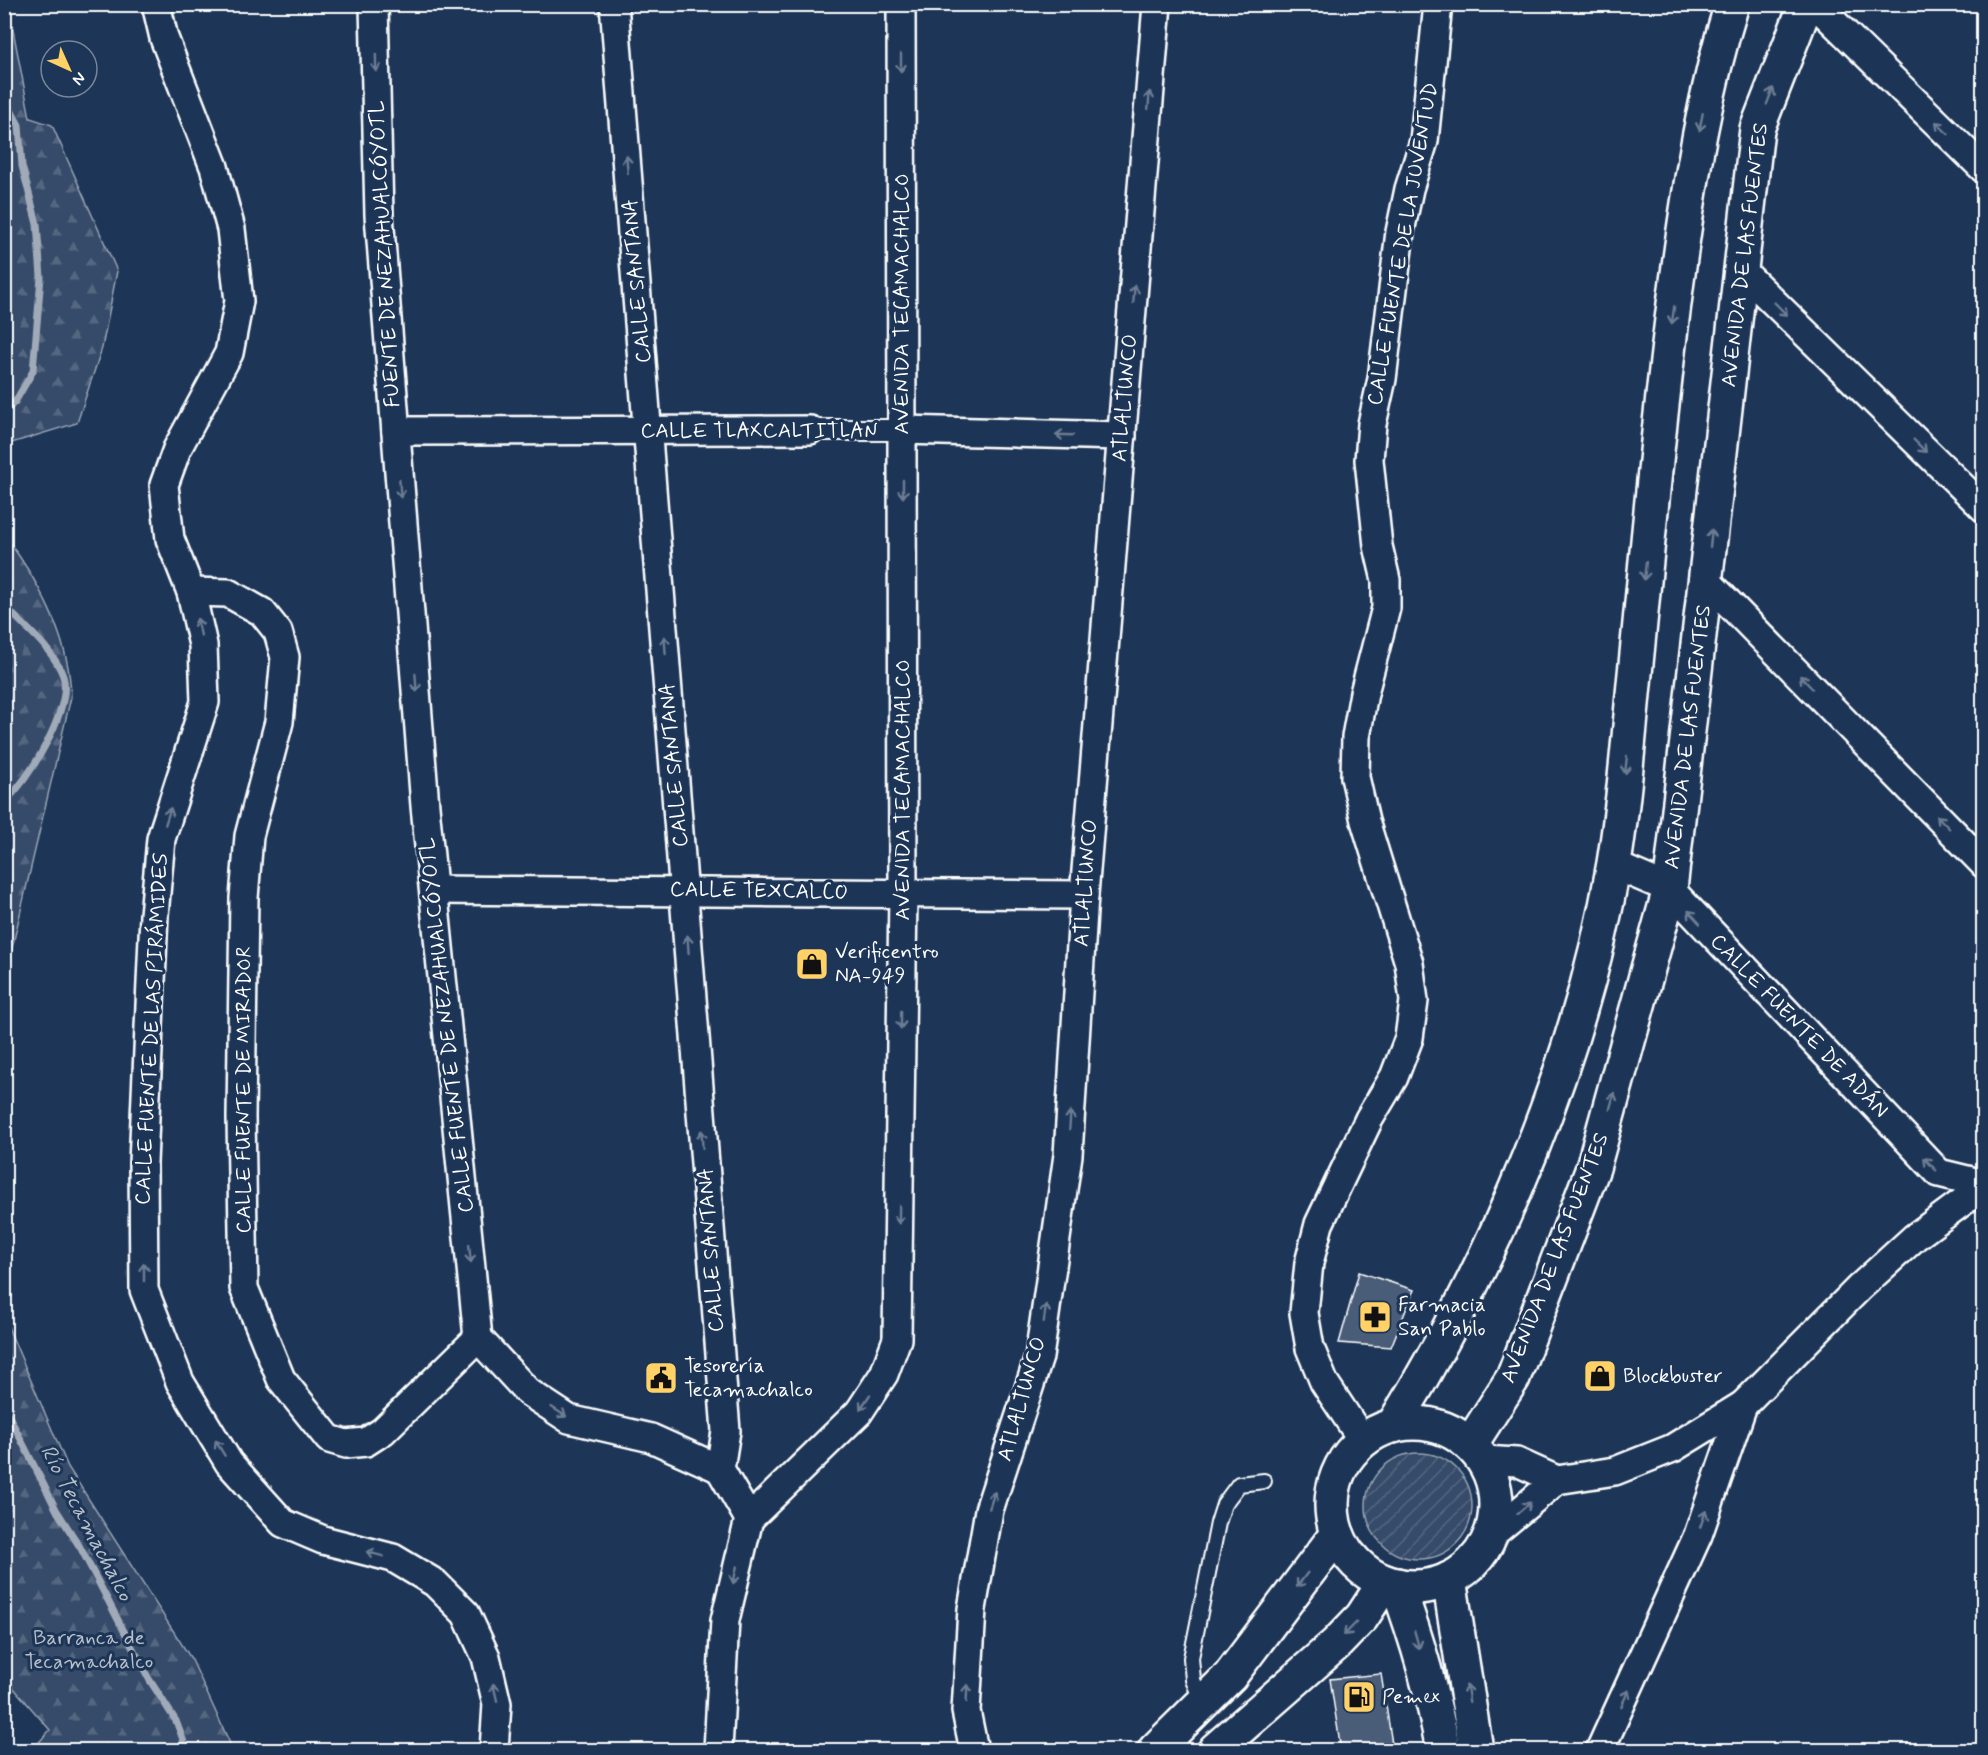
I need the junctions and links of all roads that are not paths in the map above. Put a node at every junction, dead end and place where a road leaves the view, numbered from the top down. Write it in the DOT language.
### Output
graph roads {
  1 [pos="156,4"];
  2 [pos="374,4"];
  3 [pos="614,4"];
  4 [pos="901,4"];
  5 [pos="1157,4"];
  6 [pos="1438,4"];
  7 [pos="1732,4"];
  8 [pos="1806,4"];
  9 [pos="1815,4"];
  10 [pos="1983,168"];
  11 [pos="1739,268"];
  12 [pos="396,430"];
  13 [pos="810,430"];
  14 [pos="903,430"];
  15 [pos="649,432"];
  16 [pos="1122,436"];
  17 [pos="1983,508"];
  18 [pos="1707,581"];
  19 [pos="191,592"];
  20 [pos="1983,864"];
  21 [pos="1614,866"];
  22 [pos="1670,889"];
  23 [pos="434,890"];
  24 [pos="685,890"];
  25 [pos="903,893"];
  26 [pos="1084,895"];
  27 [pos="1983,1185"];
  28 [pos="478,1338"];
  29 [pos="1743,1405"];
  30 [pos="1393,1426"];
  31 [pos="1363,1441"];
  32 [pos="1477,1452"];
  33 [pos="720,1469"];
  34 [pos="1264,1480"];
  35 [pos="1557,1480"];
  36 [pos="748,1519"];
  37 [pos="1337,1534"];
  38 [pos="1490,1536"];
  39 [pos="1449,1579"];
  40 [pos="1391,1584"];
  41 [pos="1202,1704"];
  42 [pos="494,1750"];
  43 [pos="718,1750"];
  44 [pos="974,1750"];
  45 [pos="1155,1750"];
  46 [pos="1215,1750"];
  47 [pos="1443,1750"];
  48 [pos="1476,1750"];
  49 [pos="1600,1750"];
  1 -- 19 [label="street, CALLE FUENTE DE LAS PIRÁMIDES"];
  2 -- 12 [label="street, FUENTE DE NEZAHUALCÓYOTL, one-way"];
  15 -- 3 [label="street, CALLE SANTANA, one-way"];
  4 -- 14 [label="street, AVENIDA TECAMACHALCO, one-way"];
  16 -- 5 [label="street, ATLALTUNCO, one-way"];
  6 -- 31 [label="street, CALLE FUENTE DE LA JUVENTUD"];
  7 -- 21 [label="main road, one-way"];
  11 -- 8 [label="main road, AVENIDA DE LAS FUENTES, one-way"];
  10 -- 9 [label="street, one-way"];
  11 -- 17 [label="street, one-way"];
  18 -- 11 [label="main road, AVENIDA DE LAS FUENTES, one-way"];
  12 -- 15 [label="street, CALLE TLAXCALTITLAN"];
  12 -- 23 [label="street, CALLE FUENTE DE NEZAHUALCÓYOTL, one-way"];
  13 -- 14 [label="street, CALLE TLAXCALTITLAN"];
  13 -- 15 [label="street, CALLE TLAXCALTITLAN"];
  16 -- 14 [label="street, CALLE TLAXCALTITLAN, one-way"];
  14 -- 25 [label="street, AVENIDA TECAMACHALCO, one-way"];
  24 -- 15 [label="street, CALLE SANTANA, one-way"];
  16 -- 26 [label="street, ATLALTUNCO"];
  20 -- 18 [label="street, one-way"];
  18 -- 22 [label="main road, AVENIDA DE LAS FUENTES"];
  19 -- 28 [label="street, CALLE FUENTE DE MIRADOR"];
  42 -- 19 [label="street, CALLE FUENTE DE LAS PIRÁMIDES, one-way"];
  21 -- 22 [label="street, CALLE FUENTE DE ADÁN"];
  21 -- 30 [label="main road"];
  27 -- 22 [label="street, CALLE FUENTE DE ADÁN, one-way"];
  32 -- 22 [label="main road, AVENIDA DE LAS FUENTES, one-way"];
  23 -- 24 [label="street, CALLE TEXCALCO"];
  23 -- 28 [label="street, CALLE FUENTE DE NEZAHUALCÓYOTL, one-way"];
  24 -- 25 [label="street, CALLE TEXCALCO"];
  33 -- 24 [label="street, CALLE SANTANA, one-way"];
  25 -- 26 [label="street, CALLE TEXCALCO"];
  25 -- 36 [label="street, AVENIDA TECAMACHALCO, one-way"];
  44 -- 26 [label="street, ATLALTUNCO, one-way"];
  27 -- 29 [label="street"];
  28 -- 33 [label="street, one-way"];
  29 -- 35 [label="street"];
  49 -- 29 [label="street, one-way"];
  30 -- 31 [label="main road"];
  30 -- 32 [label="main road"];
  31 -- 37 [label="main road"];
  32 -- 35 [label="street"];
  32 -- 38 [label="main road"];
  33 -- 36 [label="street"];
  34 -- 41 [label="lane"];
  38 -- 35 [label="street, one-way"];
  36 -- 43 [label="street, one-way"];
  37 -- 40 [label="main road"];
  37 -- 41 [label="main road, one-way"];
  38 -- 39 [label="main road"];
  39 -- 40 [label="main road"];
  48 -- 39 [label="main road, one-way"];
  40 -- 46 [label="main road, one-way"];
  40 -- 47 [label="main road, one-way"];
  41 -- 45 [label="main road"];
}
